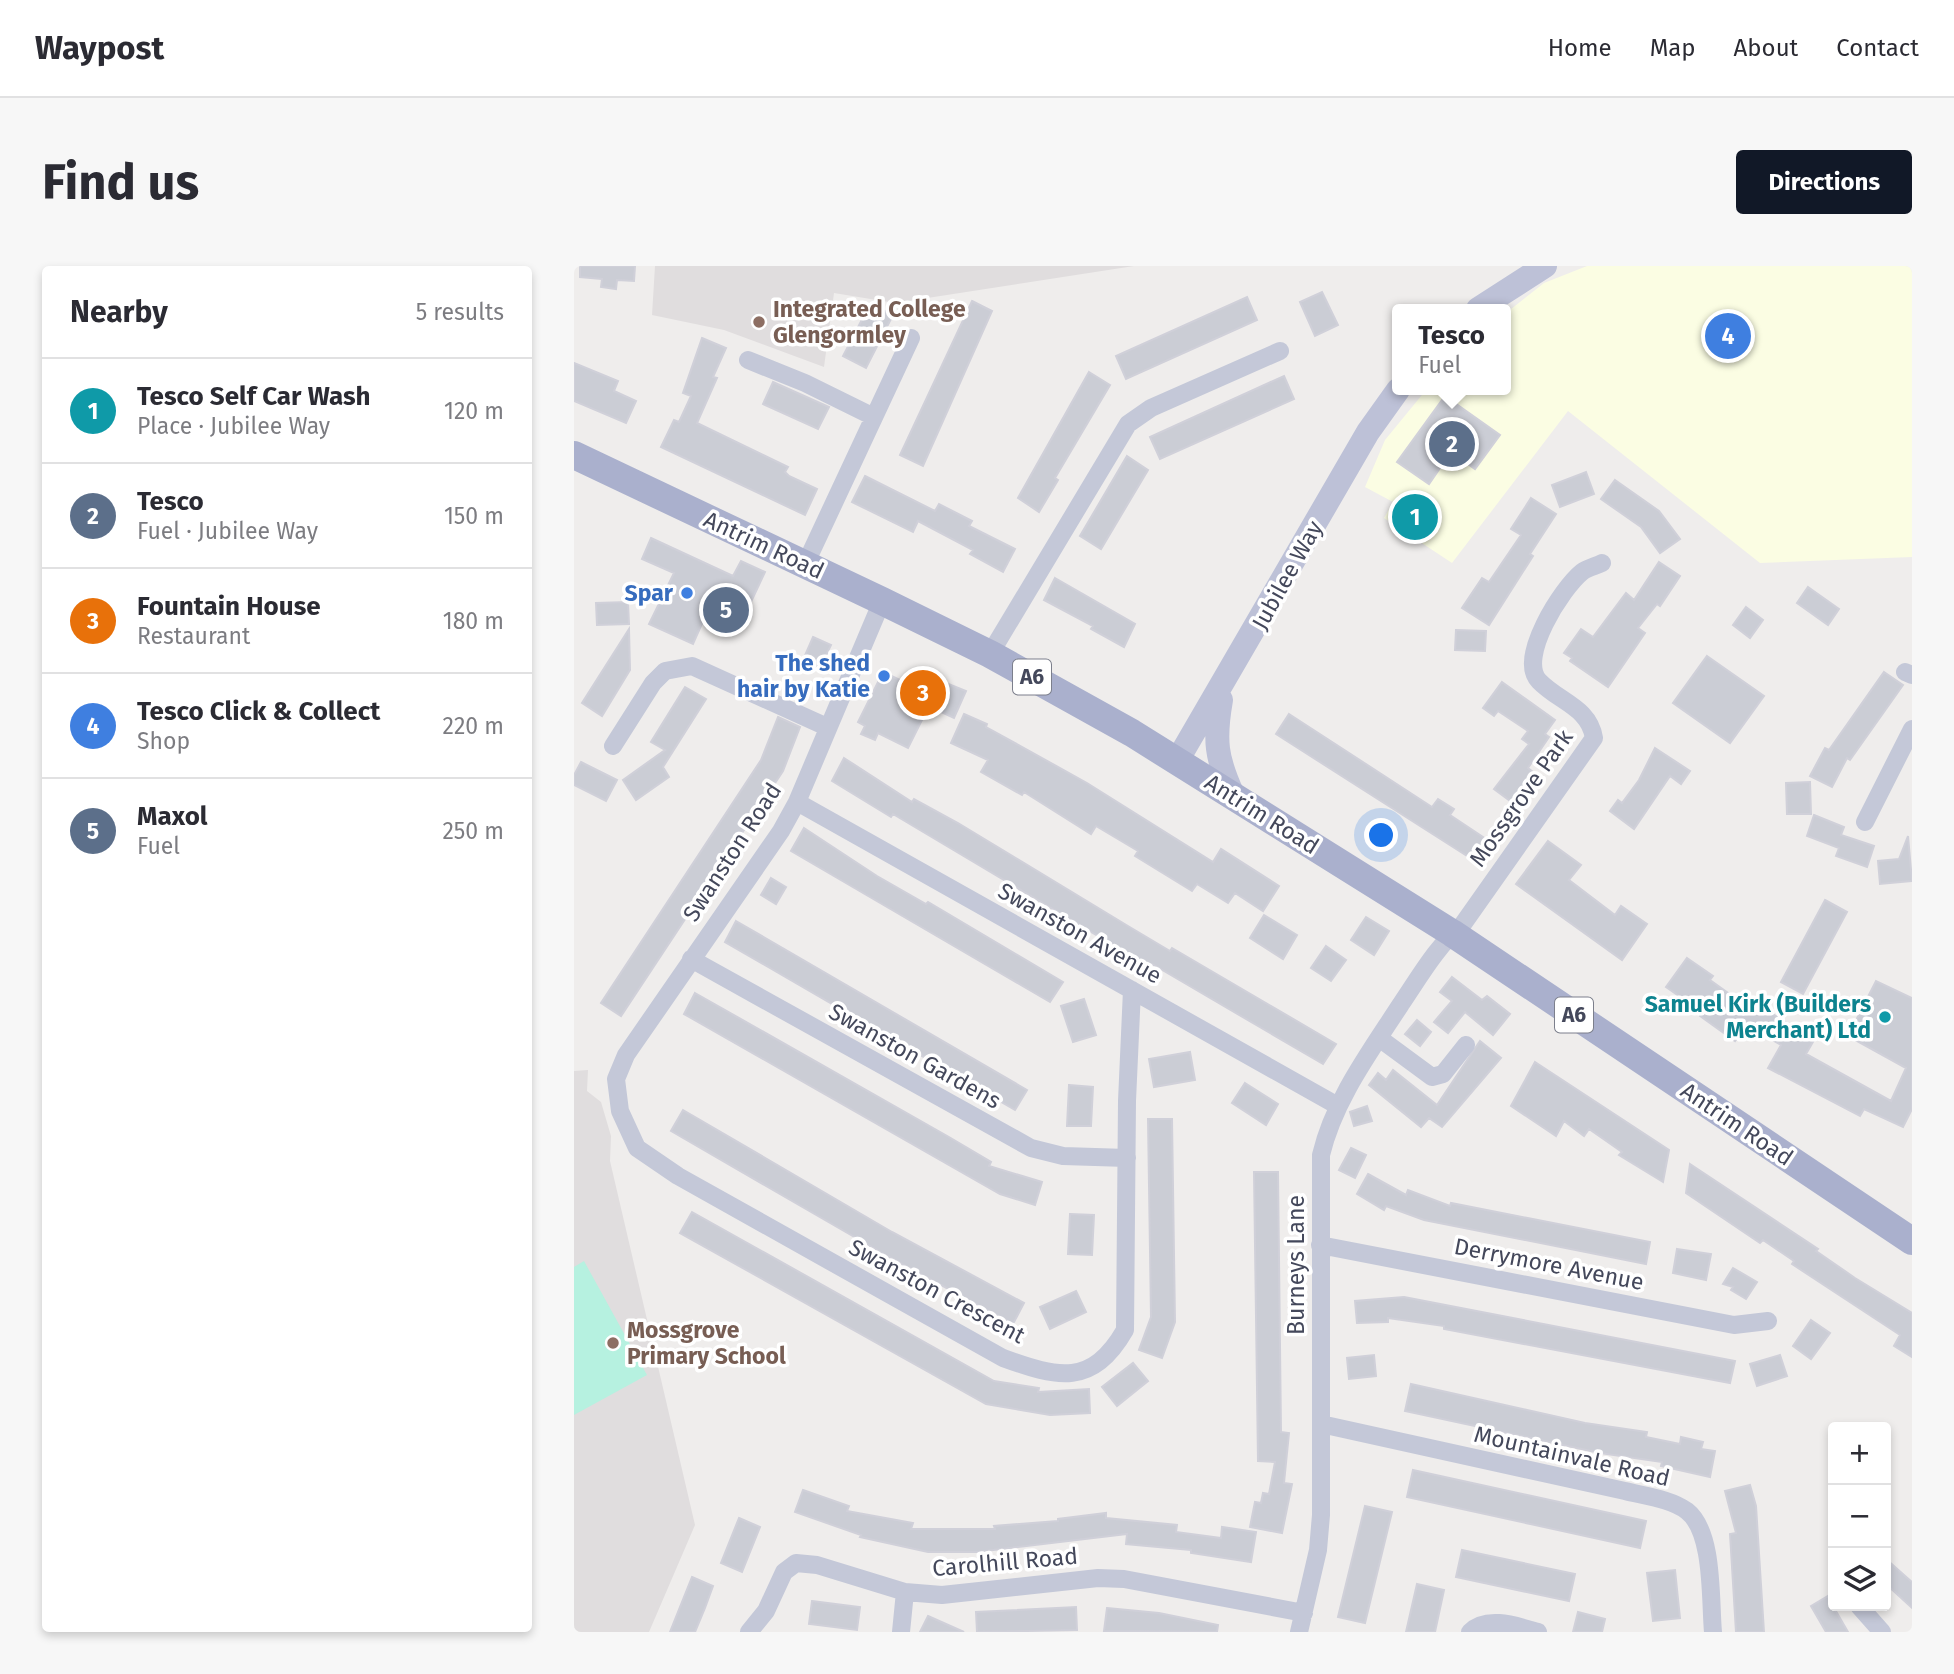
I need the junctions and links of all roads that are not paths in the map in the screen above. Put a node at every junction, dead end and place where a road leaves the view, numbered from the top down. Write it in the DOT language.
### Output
graph roads {
  1 [pos="1545,266"];
  2 [pos="1486,304"];
  3 [pos="912,338"];
  4 [pos="1280,351"];
  5 [pos="748,360"];
  6 [pos="1394,395"];
  7 [pos="874,417"];
  8 [pos="574,455"];
  9 [pos="1602,563"];
  10 [pos="805,565"];
  11 [pos="882,600"];
  12 [pos="990,654"];
  13 [pos="1225,682"];
  14 [pos="827,727"];
  15 [pos="1912,729"];
  16 [pos="613,746"];
  17 [pos="1177,761"];
  18 [pos="1233,795"];
  19 [pos="797,802"];
  20 [pos="1865,822"];
  21 [pos="1452,933"];
  22 [pos="691,959"];
  23 [pos="1132,990"];
  24 [pos="1379,1038"];
  25 [pos="1466,1045"];
  26 [pos="615,1079"];
  27 [pos="1338,1106"];
  28 [pos="1127,1158"];
  29 [pos="1912,1241"];
  30 [pos="1320,1245"];
  31 [pos="1768,1321"];
  32 [pos="1321,1424"];
  33 [pos="905,1592"];
  34 [pos="1863,1611"];
  35 [pos="1304,1613"];
  36 [pos="749,1632"];
  37 [pos="901,1632"];
  38 [pos="1299,1632"];
  39 [pos="1470,1632"];
  40 [pos="1538,1632"];
  41 [pos="1713,1632"];
  42 [pos="1882,1632"];
  1 -- 2 [label="street"];
  3 -- 7 [label="street"];
  4 -- 12 [label="street"];
  5 -- 7 [label="street"];
  6 -- 13 [label="street, Jubilee Way"];
  7 -- 10 [label="street"];
  8 -- 10 [label="main road, Antrim Road / A6"];
  9 -- 21 [label="street, Mossgrove Park"];
  10 -- 11 [label="main road, Antrim Road / A6"];
  11 -- 12 [label="main road, Antrim Road / A6"];
  11 -- 14 [label="street, Swanston Road"];
  12 -- 17 [label="main road, Antrim Road / A6"];
  13 -- 17 [label="street, Jubilee Way"];
  13 -- 18 [label="street"];
  14 -- 16 [label="street"];
  14 -- 19 [label="street, Swanston Road"];
  15 -- 20 [label="street"];
  17 -- 18 [label="main road, Antrim Road / A6"];
  18 -- 21 [label="main road, Antrim Road / A6"];
  19 -- 22 [label="street, Swanston Road"];
  19 -- 23 [label="street, Swanston Avenue"];
  21 -- 24 [label="street, Burneys Lane"];
  21 -- 29 [label="main road, Antrim Road / A6"];
  22 -- 26 [label="street, Swanston Road"];
  22 -- 28 [label="street, Swanston Gardens"];
  23 -- 27 [label="street, Swanston Avenue"];
  23 -- 28 [label="street, Swanston Crescent"];
  24 -- 25 [label="street"];
  24 -- 27 [label="street, Burneys Lane"];
  26 -- 28 [label="street, Swanston Crescent"];
  27 -- 30 [label="street, Burneys Lane"];
  30 -- 31 [label="street, Derrymore Avenue"];
  30 -- 32 [label="street, Burneys Lane"];
  32 -- 35 [label="street, Burneys Lane"];
  32 -- 41 [label="street, Mountainvale Road"];
  33 -- 35 [label="street, Carolhill Road"];
  33 -- 36 [label="street, Carolhill Road"];
  33 -- 37 [label="street"];
  34 -- 42 [label="street"];
  35 -- 38 [label="street, Burneys Lane"];
  39 -- 40 [label="street"];
}
